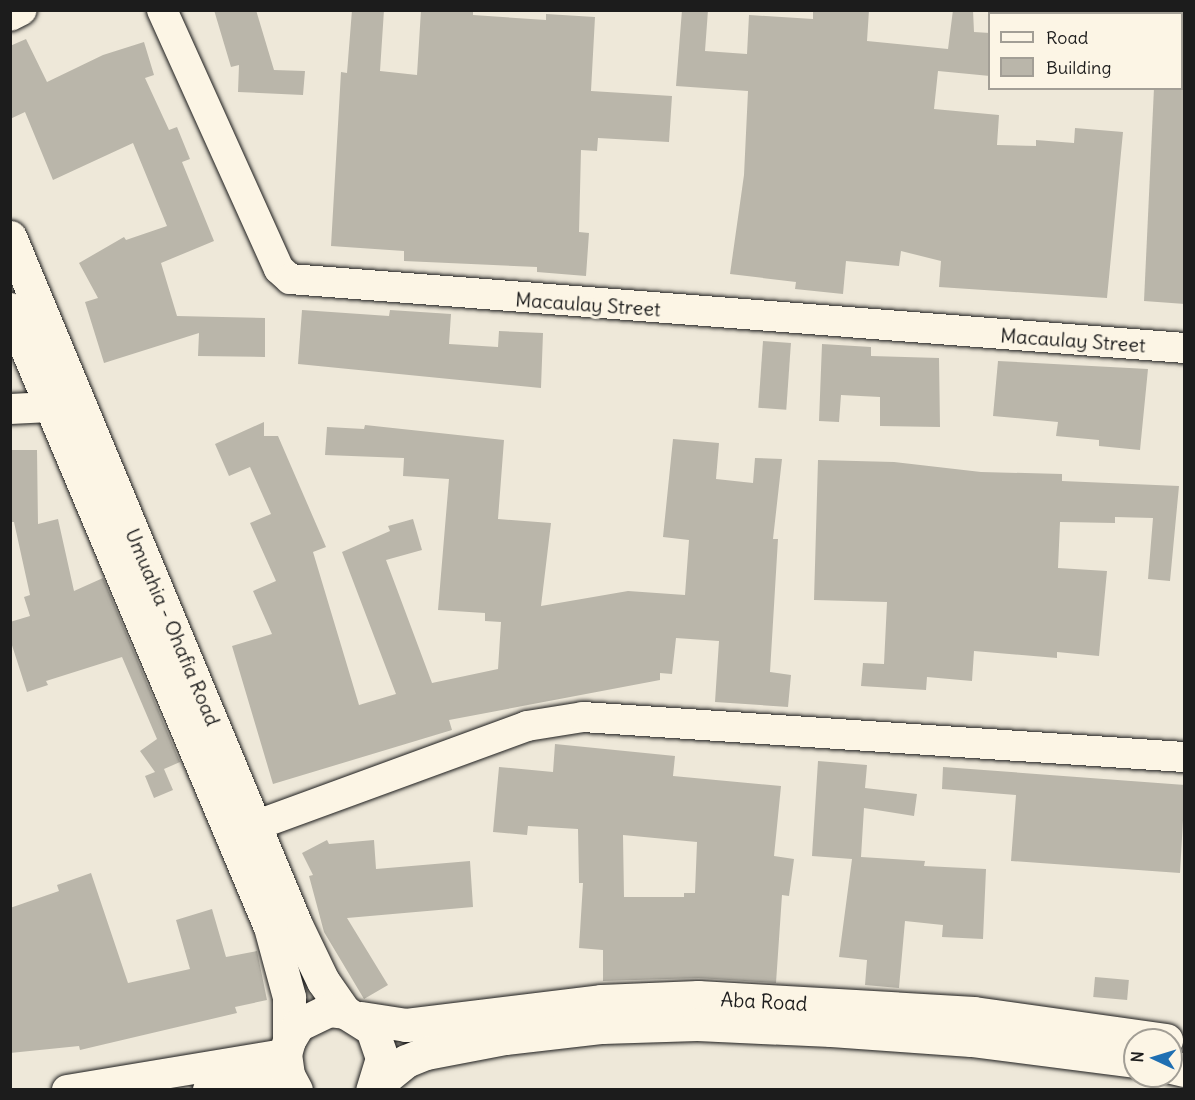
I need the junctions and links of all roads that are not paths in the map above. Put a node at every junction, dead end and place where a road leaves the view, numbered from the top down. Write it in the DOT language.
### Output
graph roads {
  1 [pos="22,10"];
  2 [pos="162,10"];
  3 [pos="10,16"];
  4 [pos="10,237"];
  5 [pos="10,309"];
  6 [pos="1185,348"];
  7 [pos="50,407"];
  8 [pos="10,408"];
  9 [pos="1185,758"];
  10 [pos="257,825"];
  11 [pos="353,1015"];
  12 [pos="1123,1034"];
  13 [pos="1123,1059"];
  14 [pos="289,1065"];
  15 [pos="373,1088"];
  16 [pos="66,1089"];
  17 [pos="208,1089"];
  1 -- 3 [label="street"];
  2 -- 6 [label="street, Macaulay Street"];
  4 -- 10 [label="main road, Umuahia - Ohafia Road"];
  5 -- 7 [label="main road, Umuahia - Ohafia Road"];
  7 -- 8 [label="street"];
  7 -- 14 [label="main road, Umuahia - Ohafia Road"];
  9 -- 10 [label="street"];
  10 -- 11 [label="main road, Umuahia - Ohafia Road"];
  11 -- 12 [label="main road, Aba Road"];
  11 -- 14 [label="main road, Aba Road"];
  11 -- 15 [label="main road, Umuahia - Ohafia Road"];
  13 -- 15 [label="main road, Aba Road"];
  14 -- 16 [label="street"];
  14 -- 17 [label="street"];
}
